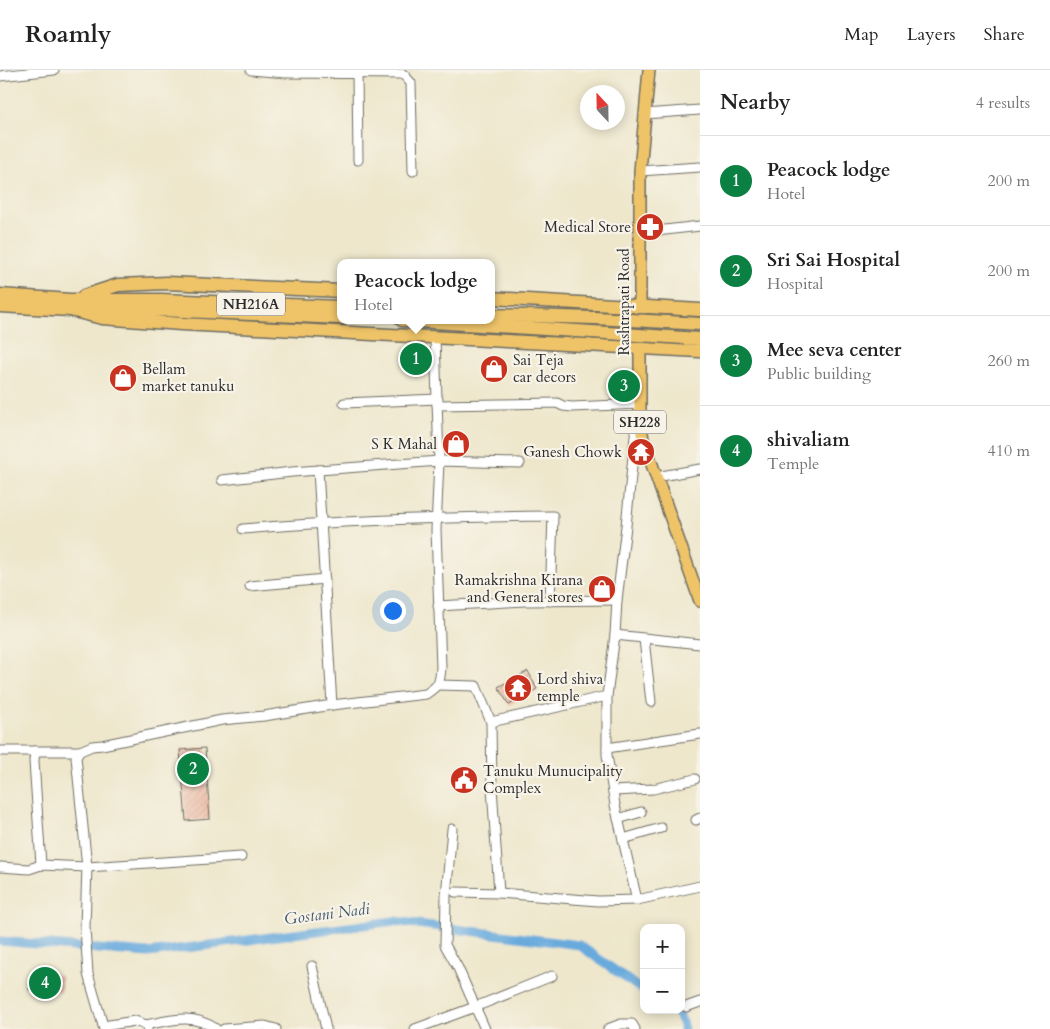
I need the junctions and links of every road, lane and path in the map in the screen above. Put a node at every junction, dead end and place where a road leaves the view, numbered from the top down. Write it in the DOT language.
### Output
graph roads {
  1 [pos="54,70"];
  2 [pos="251,70"];
  3 [pos="649,70"];
  4 [pos="357,73"];
  5 [pos="0,76"];
  6 [pos="700,110"];
  7 [pos="644,114"];
  8 [pos="358,160"];
  9 [pos="700,167"];
  10 [pos="413,171"];
  11 [pos="640,171"];
  12 [pos="700,226"];
  13 [pos="639,233"];
  14 [pos="337,291"];
  15 [pos="0,295"];
  16 [pos="495,298"];
  17 [pos="70,305"];
  18 [pos="0,306"];
  19 [pos="639,306"];
  20 [pos="337,307"];
  21 [pos="700,310"];
  22 [pos="495,315"];
  23 [pos="337,318"];
  24 [pos="465,324"];
  25 [pos="700,324"];
  26 [pos="435,338"];
  27 [pos="700,339"];
  28 [pos="639,348"];
  29 [pos="700,351"];
  30 [pos="438,402"];
  31 [pos="344,403"];
  32 [pos="640,404"];
  33 [pos="640,422"];
  34 [pos="439,461"];
  35 [pos="520,463"];
  36 [pos="700,469"];
  37 [pos="318,470"];
  38 [pos="656,477"];
  39 [pos="222,480"];
  40 [pos="437,518"];
  41 [pos="321,523"];
  42 [pos="243,529"];
  43 [pos="325,579"];
  44 [pos="250,586"];
  45 [pos="616,600"];
  46 [pos="550,601"];
  47 [pos="700,601"];
  48 [pos="438,606"];
  49 [pos="616,635"];
  50 [pos="644,639"];
  51 [pos="700,644"];
  52 [pos="438,685"];
  53 [pos="607,696"];
  54 [pos="651,702"];
  55 [pos="332,705"];
  56 [pos="491,722"];
  57 [pos="700,734"];
  58 [pos="607,748"];
  59 [pos="0,751"];
  60 [pos="35,751"];
  61 [pos="80,751"];
  62 [pos="695,779"];
  63 [pos="613,791"];
  64 [pos="641,812"];
  65 [pos="618,819"];
  66 [pos="661,828"];
  67 [pos="452,829"];
  68 [pos="623,839"];
  69 [pos="240,856"];
  70 [pos="41,865"];
  71 [pos="0,867"];
  72 [pos="87,867"];
  73 [pos="700,886"];
  74 [pos="499,893"];
  75 [pos="450,894"];
  76 [pos="637,900"];
  77 [pos="312,966"];
  78 [pos="552,976"];
  79 [pos="700,1002"];
  80 [pos="476,1007"];
  81 [pos="686,1008"];
  82 [pos="146,1027"];
  83 [pos="104,1028"];
  84 [pos="216,1029"];
  85 [pos="224,1029"];
  86 [pos="276,1029"];
  87 [pos="326,1029"];
  88 [pos="415,1029"];
  89 [pos="485,1029"];
  90 [pos="608,1029"];
  91 [pos="635,1029"];
  1 -- 5 [label="street"];
  2 -- 4 [label="street"];
  3 -- 7 [label="main road, SH228"];
  4 -- 8 [label="street"];
  4 -- 10 [label="street"];
  6 -- 7 [label="street"];
  7 -- 11 [label="main road, SH228"];
  9 -- 11 [label="street"];
  11 -- 13 [label="main road, SH228"];
  12 -- 13 [label="street"];
  13 -- 19 [label="main road, Rashtrapati Road / SH228"];
  14 -- 17 [label="highway"];
  15 -- 17 [label="highway, NH216A"];
  16 -- 19 [label="highway"];
  17 -- 18 [label="highway, NH216A"];
  17 -- 20 [label="highway, NH216A"];
  17 -- 23 [label="highway, NH216A"];
  17 -- 26 [label="highway"];
  19 -- 21 [label="highway"];
  19 -- 28 [label="main road, Rashtrapati Road / SH228"];
  22 -- 25 [label="highway, bridge"];
  24 -- 27 [label="highway, bridge"];
  26 -- 28 [label="highway"];
  26 -- 30 [label="street"];
  28 -- 29 [label="highway"];
  28 -- 32 [label="main road, Rashtrapati Road / SH228"];
  30 -- 31 [label="street"];
  30 -- 32 [label="street"];
  30 -- 34 [label="street"];
  32 -- 33 [label="main road, Rashtrapati Road / SH228"];
  33 -- 38 [label="main road, Rashtrapati Road / SH228"];
  33 -- 45 [label="street"];
  34 -- 35 [label="street"];
  34 -- 37 [label="street"];
  34 -- 40 [label="street"];
  36 -- 38 [label="street"];
  37 -- 39 [label="street"];
  37 -- 41 [label="street"];
  38 -- 47 [label="main road, Rashtrapati Road / SH228"];
  40 -- 41 [label="street"];
  40 -- 46 [label="street"];
  40 -- 48 [label="street"];
  41 -- 42 [label="street"];
  41 -- 43 [label="street"];
  43 -- 44 [label="street"];
  43 -- 55 [label="street"];
  45 -- 46 [label="street"];
  45 -- 49 [label="street"];
  46 -- 48 [label="street"];
  48 -- 52 [label="street"];
  49 -- 50 [label="street"];
  49 -- 53 [label="street"];
  50 -- 51 [label="street"];
  50 -- 54 [label="street"];
  52 -- 55 [label="street"];
  52 -- 56 [label="street"];
  53 -- 56 [label="street"];
  53 -- 58 [label="street"];
  55 -- 61 [label="street"];
  56 -- 74 [label="street"];
  57 -- 58 [label="street"];
  58 -- 63 [label="street"];
  59 -- 60 [label="street"];
  60 -- 61 [label="street"];
  60 -- 70 [label="street"];
  61 -- 72 [label="street"];
  62 -- 63 [label="street"];
  63 -- 65 [label="street"];
  64 -- 65 [label="street"];
  65 -- 68 [label="street"];
  66 -- 68 [label="street"];
  67 -- 75 [label="street"];
  68 -- 76 [label="street"];
  69 -- 72 [label="street"];
  70 -- 71 [label="street"];
  70 -- 72 [label="street"];
  72 -- 83 [label="street"];
  73 -- 76 [label="street"];
  74 -- 75 [label="street"];
  74 -- 76 [label="street"];
  75 -- 80 [label="street"];
  77 -- 87 [label="street"];
  78 -- 80 [label="street"];
  79 -- 81 [label="street"];
  80 -- 88 [label="street"];
  80 -- 89 [label="street"];
  82 -- 83 [label="street"];
  82 -- 84 [label="street"];
  85 -- 86 [label="street"];
  90 -- 91 [label="street"];
}
